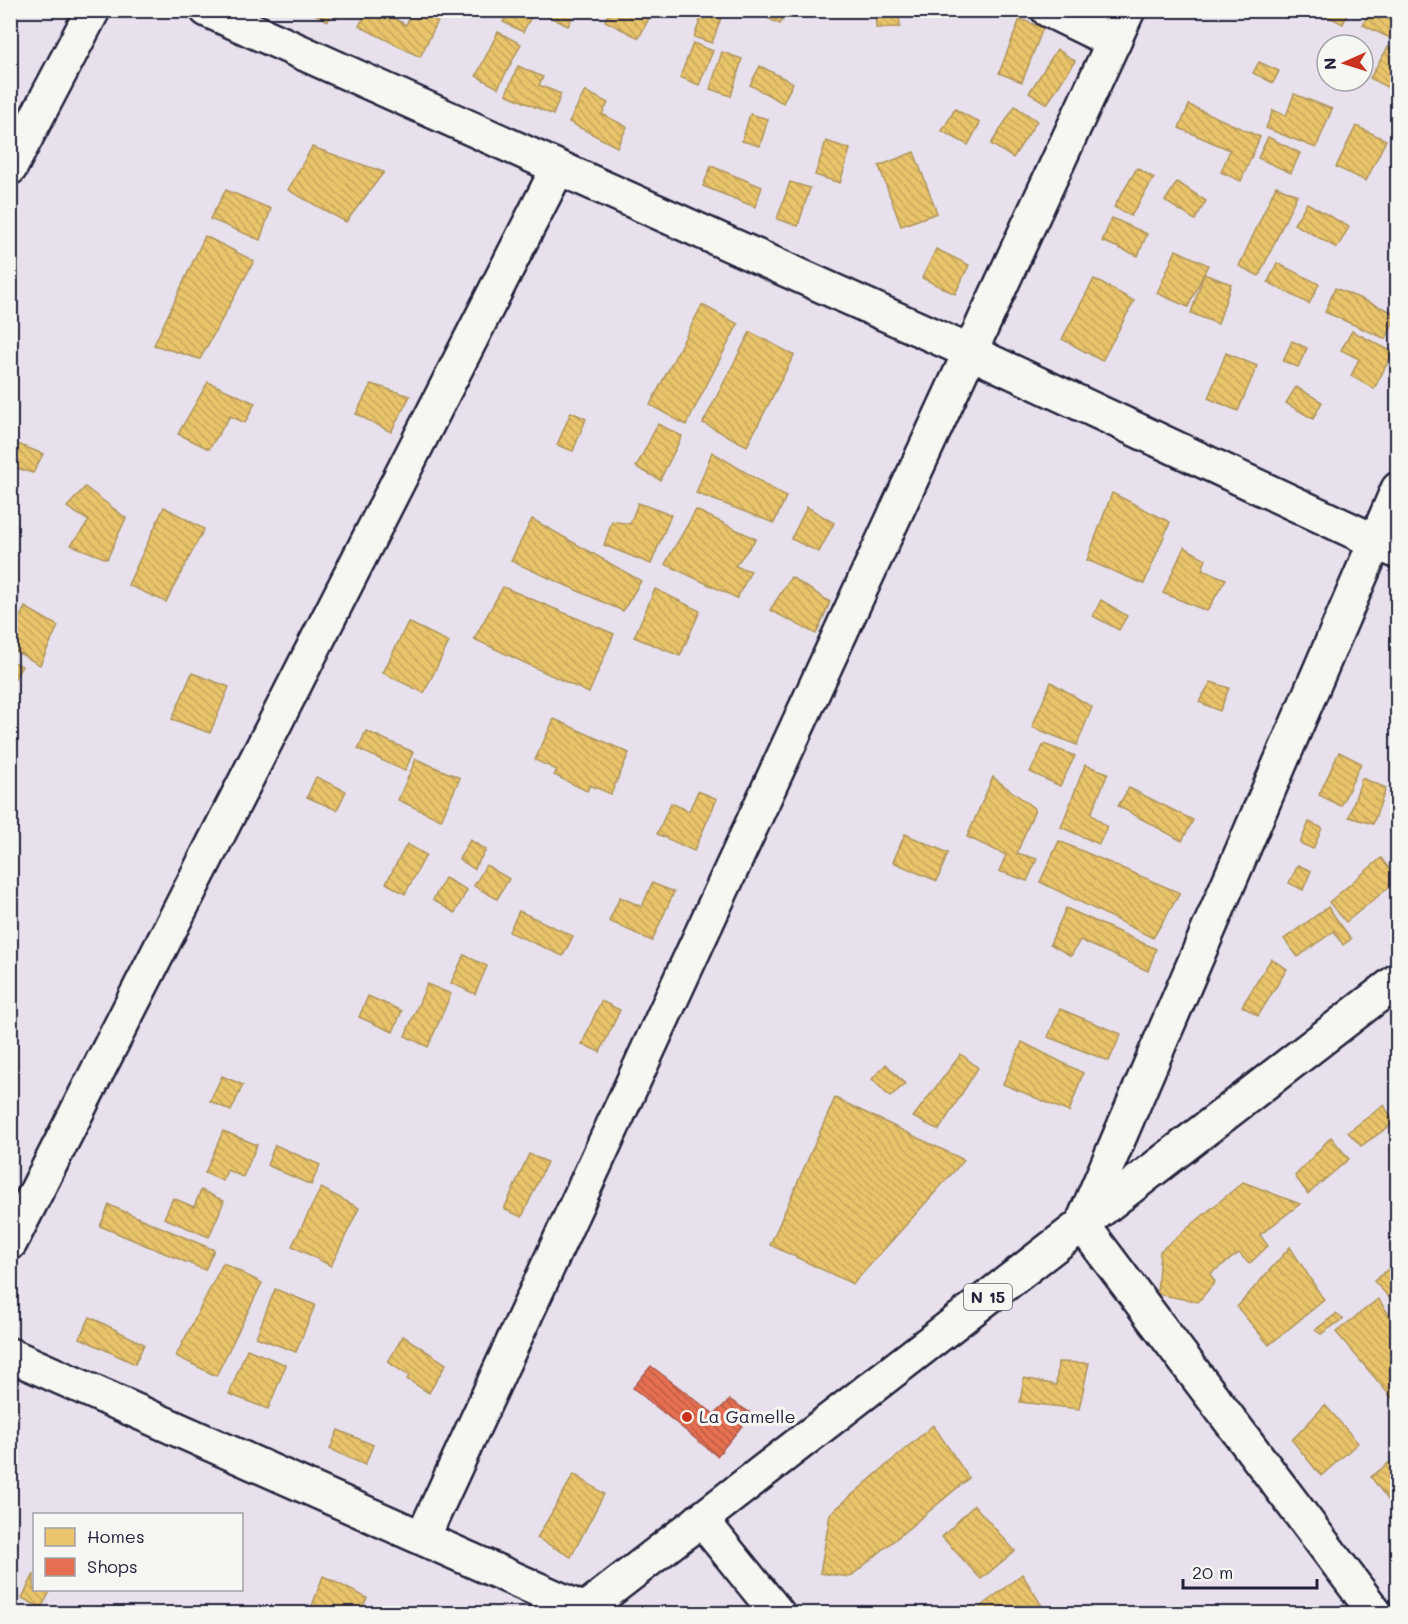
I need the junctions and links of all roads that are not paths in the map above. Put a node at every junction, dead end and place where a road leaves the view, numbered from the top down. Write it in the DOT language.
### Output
graph roads {
  1 [pos="93,10"];
  2 [pos="207,10"];
  3 [pos="1048,10"];
  4 [pos="1128,10"];
  5 [pos="1114,42"];
  6 [pos="10,168"];
  7 [pos="558,168"];
  8 [pos="970,352"];
  9 [pos="1398,489"];
  10 [pos="1386,547"];
  11 [pos="1398,980"];
  12 [pos="1082,1224"];
  13 [pos="10,1243"];
  14 [pos="10,1355"];
  15 [pos="701,1519"];
  16 [pos="423,1537"];
  17 [pos="582,1612"];
  18 [pos="778,1614"];
  19 [pos="1376,1614"];
  1 -- 6 [label="street"];
  2 -- 7 [label="street"];
  3 -- 5 [label="street"];
  4 -- 5 [label="street"];
  5 -- 8 [label="street"];
  7 -- 8 [label="street"];
  7 -- 13 [label="street"];
  8 -- 10 [label="street"];
  8 -- 16 [label="street"];
  9 -- 10 [label="street"];
  10 -- 12 [label="street"];
  11 -- 12 [label="street, N 15"];
  12 -- 15 [label="street, N 15"];
  12 -- 19 [label="street"];
  14 -- 16 [label="street"];
  15 -- 17 [label="street, N 15"];
  15 -- 18 [label="street"];
  16 -- 17 [label="street"];
}
